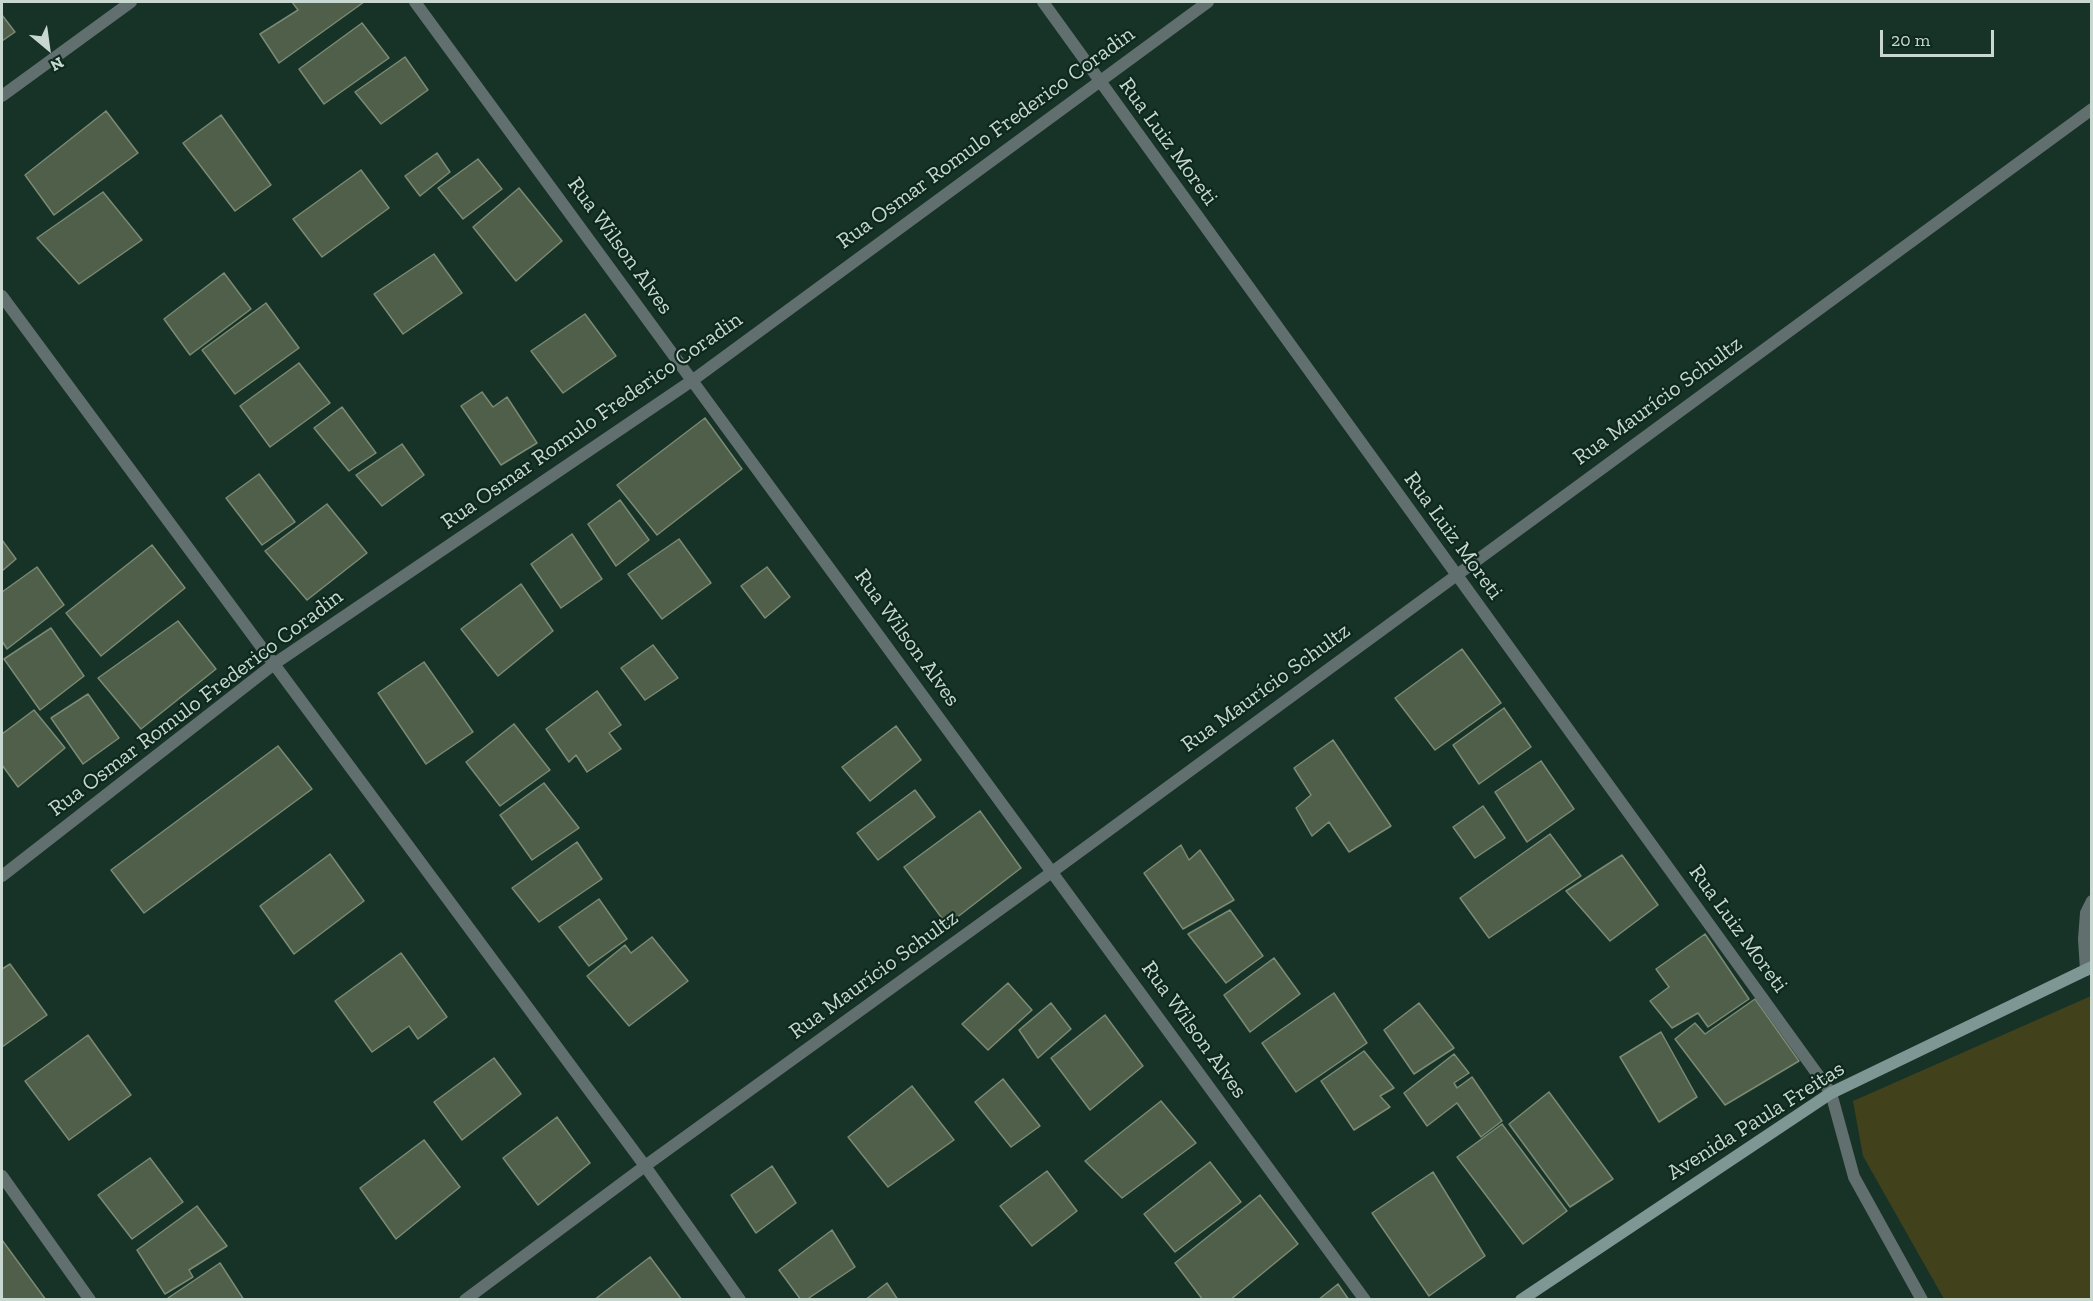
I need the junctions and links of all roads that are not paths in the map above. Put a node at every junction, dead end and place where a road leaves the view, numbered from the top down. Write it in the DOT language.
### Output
graph roads {
  1 [pos="131,2"];
  2 [pos="415,2"];
  3 [pos="1043,2"];
  4 [pos="1208,2"];
  5 [pos="1099,82"];
  6 [pos="2,96"];
  7 [pos="2091,109"];
  8 [pos="2,296"];
  9 [pos="693,380"];
  10 [pos="1456,575"];
  11 [pos="274,664"];
  12 [pos="1052,872"];
  13 [pos="2,876"];
  14 [pos="2091,902"];
  15 [pos="2089,969"];
  16 [pos="1832,1093"];
  17 [pos="645,1166"];
  18 [pos="2,1176"];
  19 [pos="90,1299"];
  20 [pos="465,1299"];
  21 [pos="740,1299"];
  22 [pos="1365,1299"];
  23 [pos="1521,1299"];
  24 [pos="1922,1299"];
  1 -- 6 [label="street"];
  2 -- 9 [label="street, Rua Wilson Alves"];
  3 -- 5 [label="street, Rua Luiz Moreti"];
  4 -- 5 [label="street, Rua Osmar Romulo Frederico Coradin"];
  5 -- 9 [label="street, Rua Osmar Romulo Frederico Coradin"];
  5 -- 10 [label="street, Rua Luiz Moreti"];
  7 -- 10 [label="street, Rua Maurício Schultz"];
  8 -- 11 [label="street"];
  9 -- 11 [label="street, Rua Osmar Romulo Frederico Coradin"];
  9 -- 12 [label="street, Rua Wilson Alves"];
  10 -- 12 [label="street, Rua Maurício Schultz"];
  10 -- 16 [label="street, Rua Luiz Moreti"];
  11 -- 13 [label="street, Rua Osmar Romulo Frederico Coradin"];
  11 -- 17 [label="street"];
  12 -- 17 [label="street, Rua Maurício Schultz"];
  12 -- 22 [label="street, Rua Wilson Alves"];
  14 -- 15 [label="street"];
  15 -- 16 [label="main road, Avenida Paula Freitas"];
  16 -- 23 [label="main road, Avenida Paula Freitas"];
  16 -- 24 [label="street"];
  17 -- 20 [label="street, Rua Maurício Schultz"];
  17 -- 21 [label="street"];
  18 -- 19 [label="street"];
}
